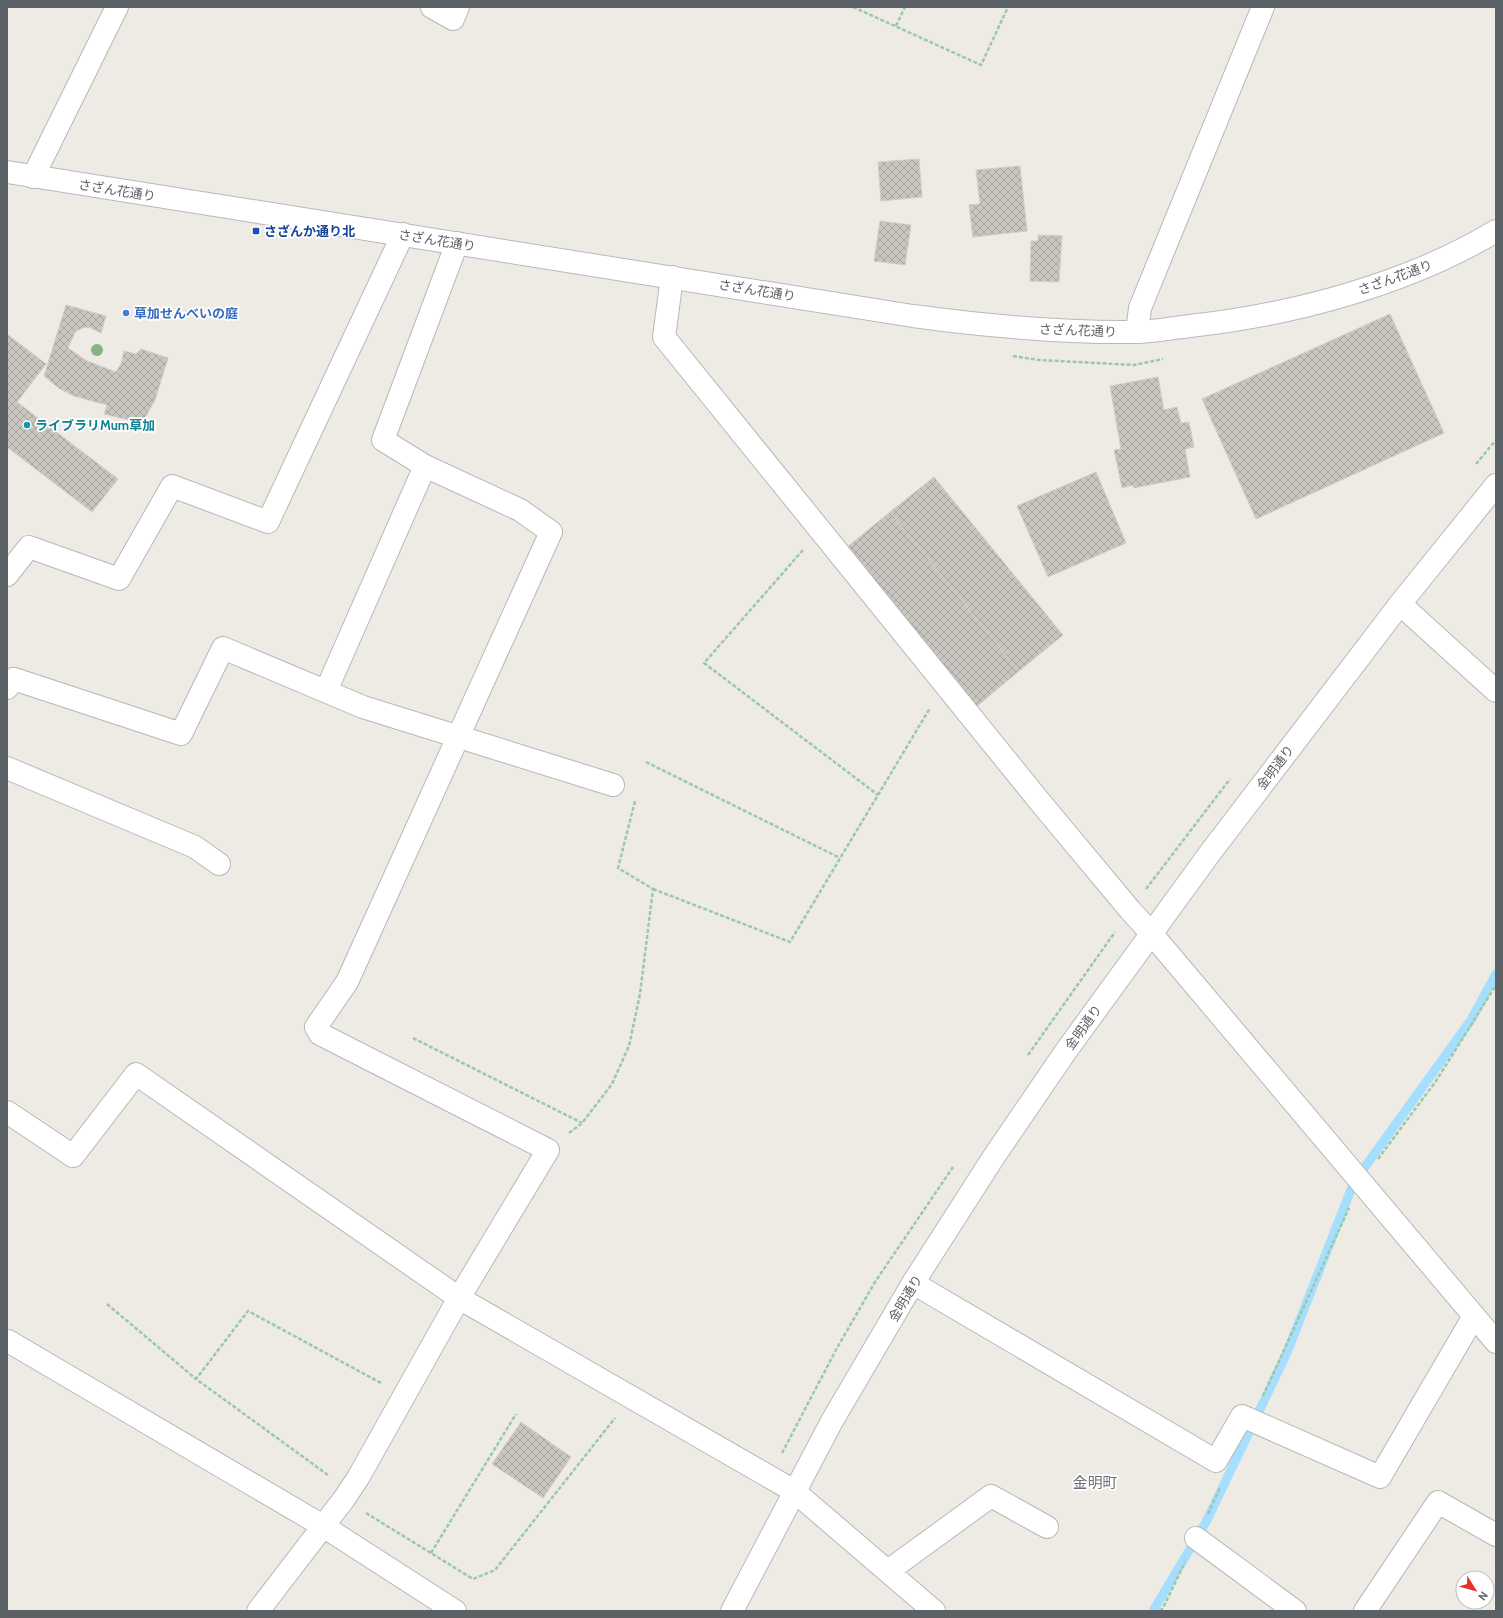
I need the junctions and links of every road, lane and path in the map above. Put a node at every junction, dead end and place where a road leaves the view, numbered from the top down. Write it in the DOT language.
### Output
graph roads {
  1 [pos="116,7"];
  2 [pos="432,7"];
  3 [pos="458,7"];
  4 [pos="853,7"];
  5 [pos="905,7"];
  6 [pos="1008,7"];
  7 [pos="1263,7"];
  8 [pos="896,27"];
  9 [pos="7,172"];
  10 [pos="33,177"];
  11 [pos="1496,231"];
  12 [pos="403,234"];
  13 [pos="457,243"];
  14 [pos="672,277"];
  15 [pos="1137,332"];
  16 [pos="425,466"];
  17 [pos="1496,485"];
  18 [pos="821,530"];
  19 [pos="7,575"];
  20 [pos="1400,604"];
  21 [pos="945,684"];
  22 [pos="7,688"];
  23 [pos="1496,690"];
  24 [pos="326,691"];
  25 [pos="459,736"];
  26 [pos="646,762"];
  27 [pos="7,768"];
  28 [pos="613,785"];
  29 [pos="878,795"];
  30 [pos="840,858"];
  31 [pos="219,864"];
  32 [pos="653,889"];
  33 [pos="1151,933"];
  34 [pos="1496,985"];
  35 [pos="412,1038"];
  36 [pos="7,1112"];
  37 [pos="582,1123"];
  38 [pos="548,1150"];
  39 [pos="1361,1181"];
  40 [pos="913,1283"];
  41 [pos="459,1298"];
  42 [pos="107,1304"];
  43 [pos="1474,1316"];
  44 [pos="7,1342"];
  45 [pos="1496,1342"];
  46 [pos="196,1379"];
  47 [pos="404,1395"];
  48 [pos="516,1414"];
  49 [pos="618,1414"];
  50 [pos="1252,1420"];
  51 [pos="1222,1483"];
  52 [pos="794,1491"];
  53 [pos="346,1495"];
  54 [pos="323,1526"];
  55 [pos="1047,1527"];
  56 [pos="1496,1535"];
  57 [pos="1196,1538"];
  58 [pos="431,1553"];
  59 [pos="888,1570"];
  60 [pos="258,1611"];
  61 [pos="456,1611"];
  62 [pos="732,1611"];
  63 [pos="934,1611"];
  64 [pos="1160,1611"];
  65 [pos="1295,1611"];
  66 [pos="1365,1611"];
  1 -- 10 [label="street"];
  2 -- 3 [label="street"];
  4 -- 8 [label="path"];
  5 -- 8 [label="path"];
  6 -- 8 [label="path"];
  7 -- 15 [label="street"];
  9 -- 10 [label="street, さざん花通り"];
  10 -- 12 [label="street, さざん花通り"];
  11 -- 15 [label="street, さざん花通り"];
  12 -- 13 [label="street, さざん花通り"];
  12 -- 19 [label="street"];
  13 -- 14 [label="street, さざん花通り"];
  13 -- 16 [label="street"];
  14 -- 15 [label="street, さざん花通り"];
  14 -- 18 [label="street"];
  16 -- 24 [label="street"];
  16 -- 25 [label="street"];
  17 -- 20 [label="street, 金明通り"];
  18 -- 21 [label="street"];
  18 -- 29 [label="path"];
  20 -- 23 [label="street"];
  20 -- 33 [label="street, 金明通り"];
  21 -- 29 [label="path"];
  21 -- 33 [label="street"];
  22 -- 24 [label="street"];
  24 -- 25 [label="street"];
  25 -- 28 [label="street"];
  25 -- 38 [label="street"];
  26 -- 30 [label="path"];
  27 -- 31 [label="street"];
  28 -- 32 [label="path"];
  29 -- 30 [label="path"];
  30 -- 32 [label="path"];
  32 -- 37 [label="path"];
  33 -- 39 [label="street"];
  33 -- 40 [label="street, 金明通り"];
  34 -- 39 [label="path"];
  35 -- 37 [label="path"];
  36 -- 41 [label="street"];
  37 -- 38 [label="path"];
  38 -- 41 [label="street"];
  39 -- 43 [label="street"];
  39 -- 50 [label="path"];
  40 -- 50 [label="street"];
  40 -- 52 [label="street, 金明通り"];
  41 -- 47 [label="street"];
  41 -- 52 [label="street"];
  42 -- 46 [label="path"];
  43 -- 45 [label="street"];
  43 -- 50 [label="street"];
  44 -- 54 [label="street"];
  46 -- 47 [label="path"];
  46 -- 53 [label="path"];
  47 -- 53 [label="street"];
  48 -- 58 [label="path"];
  49 -- 58 [label="path"];
  51 -- 57 [label="path"];
  52 -- 59 [label="street"];
  52 -- 62 [label="street, 金明通り"];
  53 -- 54 [label="street"];
  53 -- 58 [label="path"];
  54 -- 60 [label="street"];
  54 -- 61 [label="street"];
  55 -- 59 [label="street"];
  56 -- 66 [label="street"];
  57 -- 64 [label="path"];
  57 -- 65 [label="street"];
  59 -- 63 [label="street"];
}
